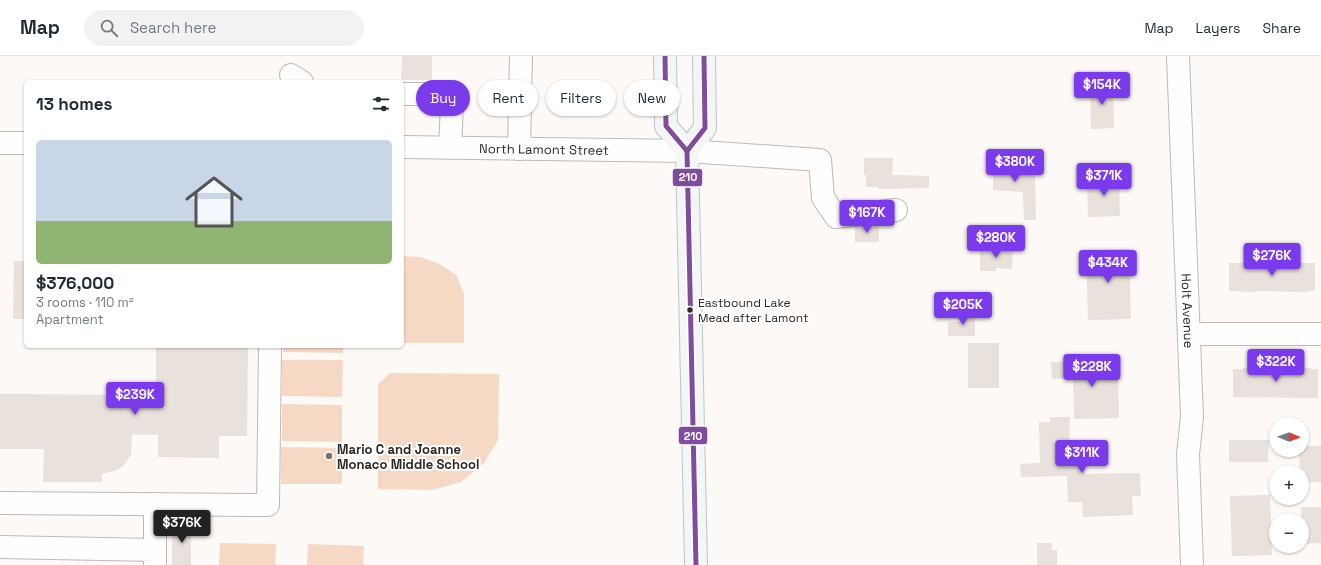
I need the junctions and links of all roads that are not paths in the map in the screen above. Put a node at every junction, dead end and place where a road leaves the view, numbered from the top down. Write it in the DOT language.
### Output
graph roads {
  1 [pos="521,56"];
  2 [pos="665,56"];
  3 [pos="704,56"];
  4 [pos="1178,56"];
  5 [pos="404,94"];
  6 [pos="0,143"];
  7 [pos="24,144"];
  8 [pos="404,148"];
  9 [pos="450,148"];
  10 [pos="519,149"];
  11 [pos="687,151"];
  12 [pos="896,210"];
  13 [pos="1189,334"];
  14 [pos="1321,334"];
  15 [pos="270,348"];
  16 [pos="0,503"];
  17 [pos="155,504"];
  18 [pos="0,547"];
  19 [pos="155,557"];
  20 [pos="696,565"];
  21 [pos="1192,565"];
  1 -- 10 [label="street"];
  2 -- 11 [label="main road"];
  3 -- 11 [label="main road"];
  4 -- 13 [label="street, Holt Avenue"];
  5 -- 9 [label="street"];
  6 -- 7 [label="street"];
  8 -- 9 [label="street, North Lamont Street"];
  9 -- 10 [label="street, North Lamont Street"];
  10 -- 11 [label="street, North Lamont Street"];
  11 -- 12 [label="street, North Lamont Street"];
  11 -- 20 [label="main road"];
  13 -- 14 [label="street"];
  13 -- 21 [label="street, Holt Avenue"];
  15 -- 17 [label="street"];
  16 -- 17 [label="street"];
  17 -- 19 [label="street"];
  18 -- 19 [label="street"];
}
